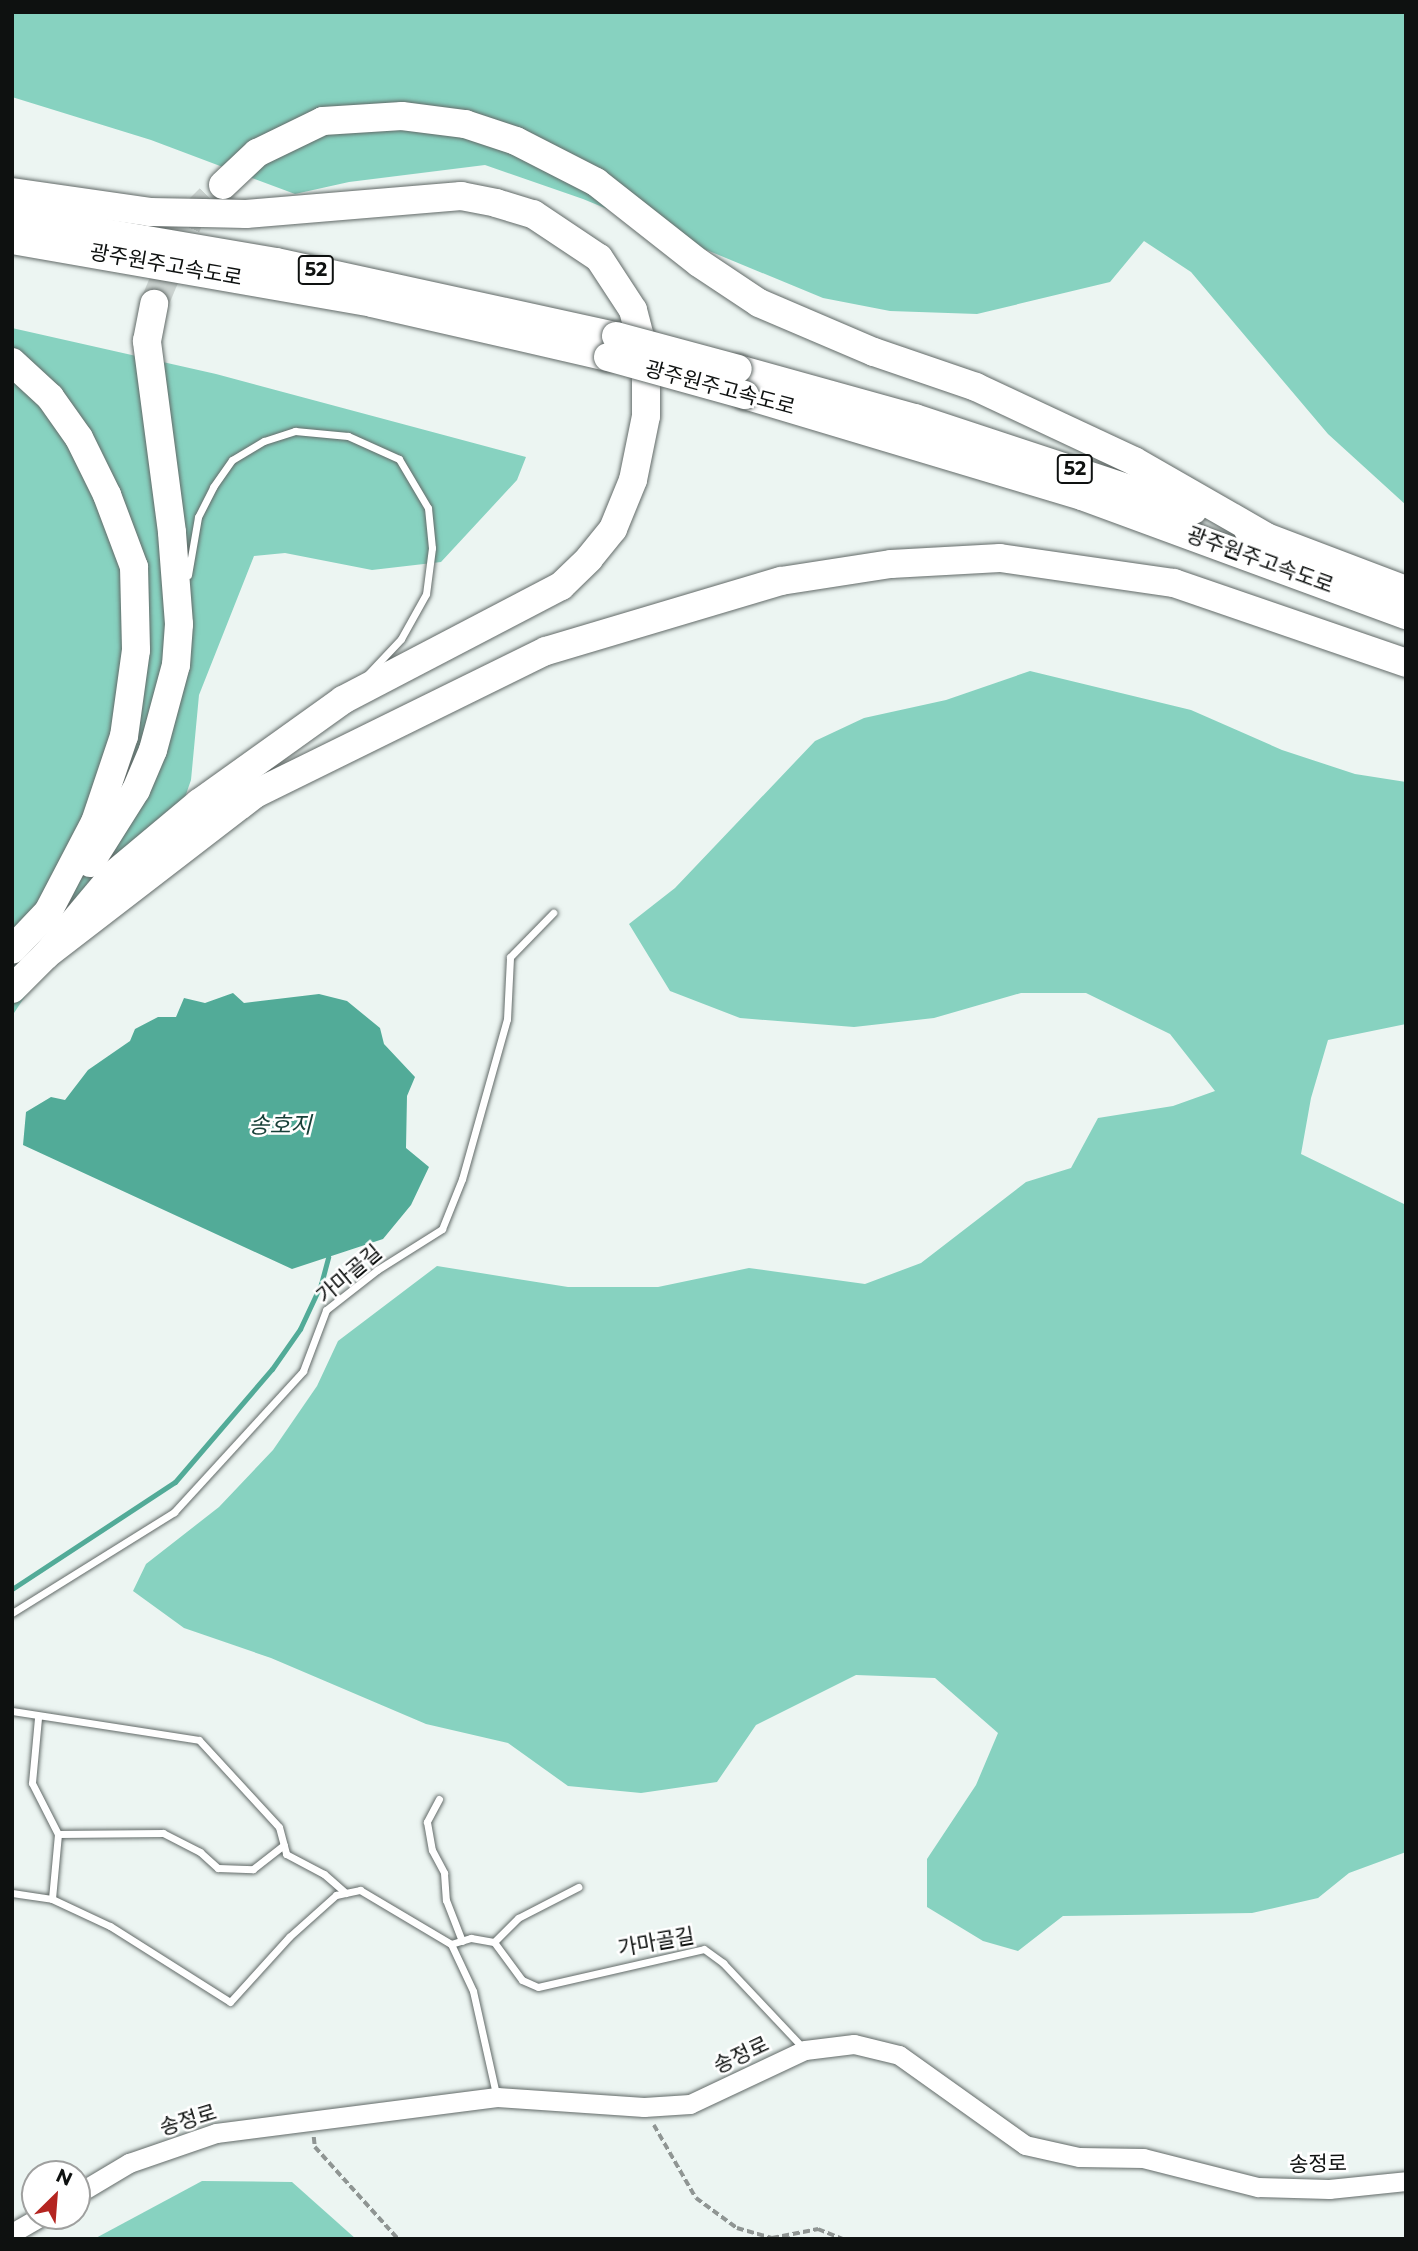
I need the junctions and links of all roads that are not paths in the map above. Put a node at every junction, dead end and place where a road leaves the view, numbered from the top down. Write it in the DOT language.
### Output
graph roads {
  1 [pos="223,185"];
  2 [pos="12,192"];
  3 [pos="12,218"];
  4 [pos="12,240"];
  5 [pos="154,304"];
  6 [pos="612,347"];
  7 [pos="12,362"];
  8 [pos="741,382"];
  9 [pos="1265,536"];
  10 [pos="1406,590"];
  11 [pos="1406,615"];
  12 [pos="179,624"];
  13 [pos="1406,663"];
  14 [pos="343,700"];
  15 [pos="48,912"];
  16 [pos="553,913"];
  17 [pos="12,950"];
  18 [pos="46,955"];
  19 [pos="12,989"];
  20 [pos="12,1613"];
  21 [pos="12,1711"];
  22 [pos="38,1718"];
  23 [pos="439,1799"];
  24 [pos="58,1835"];
  25 [pos="284,1845"];
  26 [pos="578,1887"];
  27 [pos="12,1893"];
  28 [pos="346,1893"];
  29 [pos="52,1899"];
  30 [pos="462,1941"];
  31 [pos="494,1942"];
  32 [pos="451,1944"];
  33 [pos="805,2050"];
  34 [pos="497,2097"];
  35 [pos="1406,2181"];
  36 [pos="91,2186"];
  1 -- 9 [label="highway"];
  2 -- 14 [label="highway"];
  3 -- 6 [label="highway, 광주원주고속도로 / 52"];
  4 -- 6 [label="highway, 광주원주고속도로 / 52"];
  5 -- 12 [label="highway"];
  6 -- 8 [label="highway, 광주원주고속도로 / 52, bridge"];
  7 -- 15 [label="highway"];
  8 -- 9 [label="highway, 광주원주고속도로 / 52"];
  8 -- 11 [label="highway, 광주원주고속도로 / 52"];
  9 -- 10 [label="highway, 광주원주고속도로 / 52"];
  12 -- 14 [label="lane"];
  12 -- 15 [label="highway"];
  13 -- 18 [label="highway"];
  14 -- 18 [label="highway"];
  15 -- 17 [label="highway"];
  16 -- 20 [label="lane, 가마골길"];
  18 -- 19 [label="highway"];
  21 -- 22 [label="lane"];
  22 -- 24 [label="lane"];
  22 -- 25 [label="lane"];
  23 -- 30 [label="lane"];
  24 -- 25 [label="lane"];
  24 -- 29 [label="lane"];
  25 -- 28 [label="lane"];
  26 -- 31 [label="lane"];
  27 -- 29 [label="lane"];
  28 -- 29 [label="lane"];
  28 -- 32 [label="lane"];
  30 -- 31 [label="lane"];
  30 -- 32 [label="lane"];
  31 -- 33 [label="lane, 가마골길"];
  32 -- 34 [label="lane"];
  33 -- 34 [label="street, 송정로"];
  33 -- 35 [label="street, 송정로"];
  34 -- 36 [label="street, 송정로"];
}
